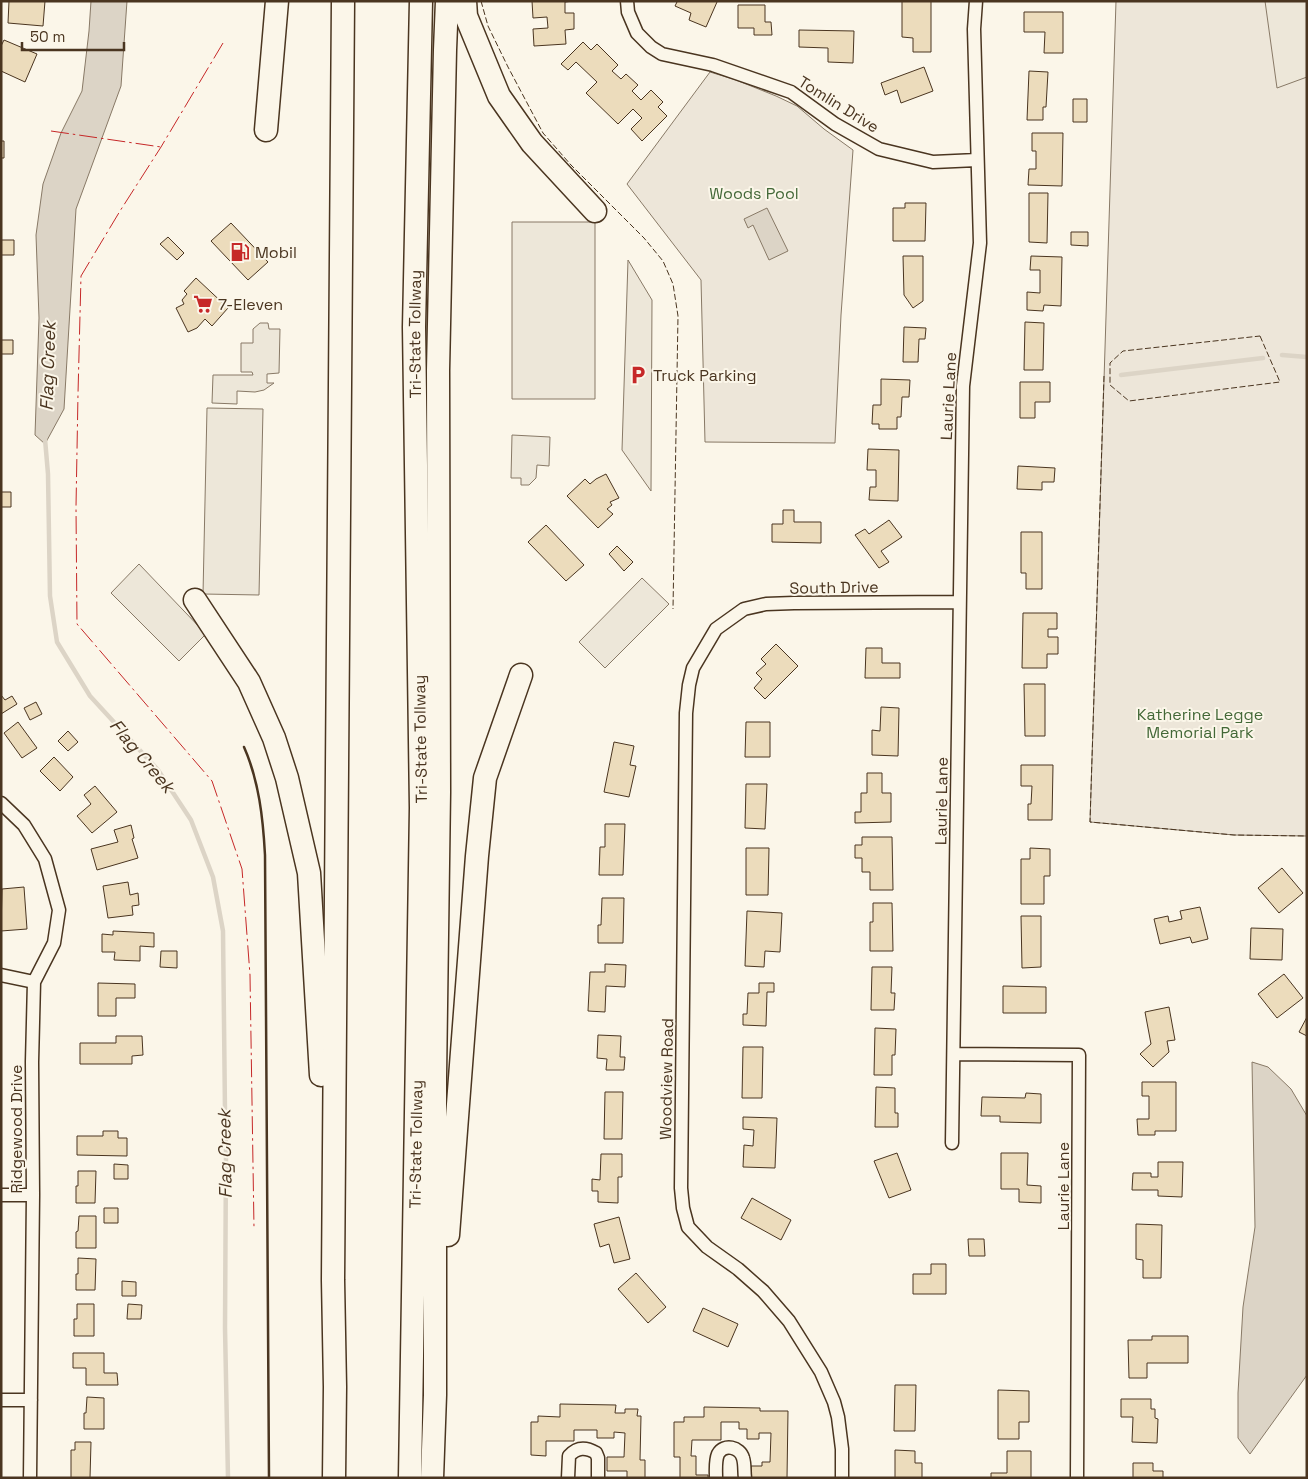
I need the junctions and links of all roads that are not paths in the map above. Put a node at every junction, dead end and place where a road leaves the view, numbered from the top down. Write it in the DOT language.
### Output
graph roads {
  1 [pos="277,1"];
  2 [pos="343,1"];
  3 [pos="421,1"];
  4 [pos="447,1"];
  5 [pos="464,1"];
  6 [pos="627,1"];
  7 [pos="976,1"];
  8 [pos="266,130"];
  9 [pos="978,160"];
  10 [pos="595,211"];
  11 [pos="195,600"];
  12 [pos="960,602"];
  13 [pos="716,629"];
  14 [pos="521,675"];
  15 [pos="1,803"];
  16 [pos="1,975"];
  17 [pos="34,982"];
  18 [pos="954,1054"];
  19 [pos="952,1143"];
  20 [pos="1,1195"];
  21 [pos="33,1195"];
  22 [pos="333,1280"];
  23 [pos="434,1395"];
  24 [pos="1,1400"];
  25 [pos="31,1400"];
  26 [pos="30,1478"];
  27 [pos="334,1478"];
  28 [pos="410,1478"];
  29 [pos="432,1478"];
  30 [pos="568,1478"];
  31 [pos="598,1478"];
  32 [pos="716,1478"];
  33 [pos="745,1478"];
  34 [pos="842,1478"];
  35 [pos="1077,1478"];
  1 -- 8 [label="highway"];
  2 -- 22 [label="highway"];
  3 -- 28 [label="highway, Tri-State Tollway"];
  4 -- 23 [label="highway, Tri-State Tollway"];
  5 -- 10 [label="highway"];
  6 -- 9 [label="street, Tomlin Drive"];
  7 -- 9 [label="street, Laurie Lane"];
  9 -- 12 [label="street, Laurie Lane"];
  11 -- 22 [label="highway"];
  12 -- 13 [label="street, South Drive"];
  12 -- 18 [label="street, Laurie Lane"];
  13 -- 34 [label="street, Woodview Road"];
  14 -- 23 [label="highway"];
  15 -- 17 [label="street, Ridgewood Drive"];
  16 -- 17 [label="street"];
  17 -- 21 [label="street, Ridgewood Drive"];
  18 -- 19 [label="street"];
  18 -- 35 [label="street, Laurie Lane"];
  20 -- 21 [label="street"];
  21 -- 25 [label="street, Ridgewood Drive"];
  22 -- 27 [label="highway"];
  23 -- 29 [label="highway, Tri-State Tollway"];
  24 -- 25 [label="street"];
  25 -- 26 [label="street, Ridgewood Drive"];
  30 -- 31 [label="street"];
  32 -- 33 [label="street"];
}
